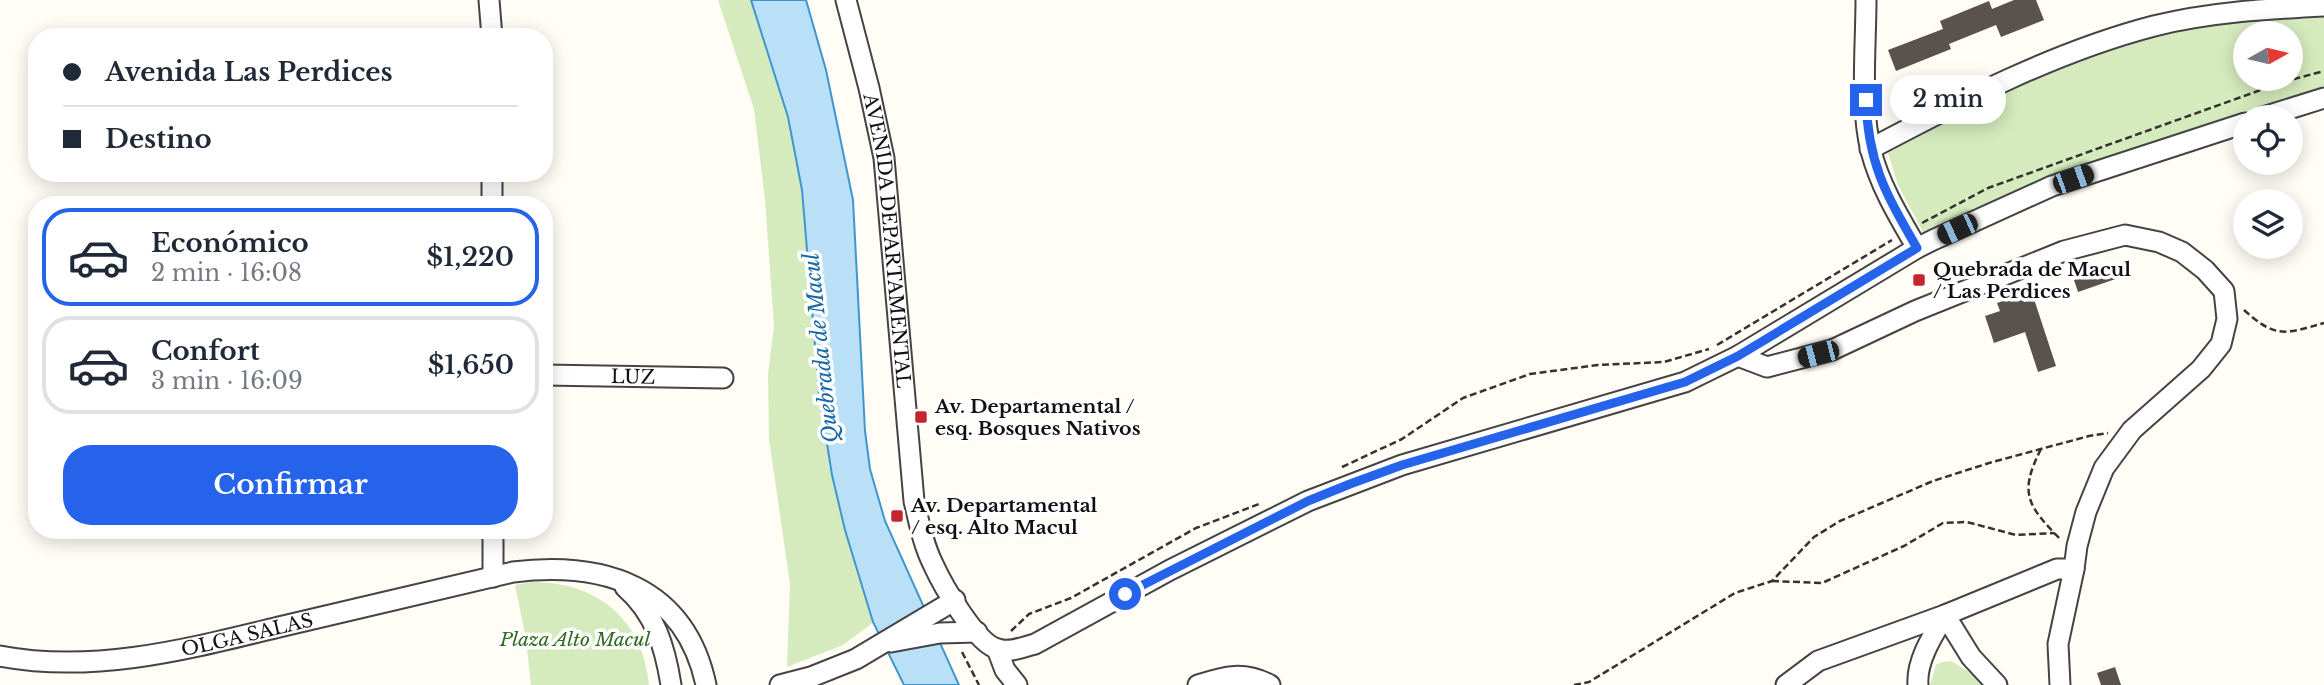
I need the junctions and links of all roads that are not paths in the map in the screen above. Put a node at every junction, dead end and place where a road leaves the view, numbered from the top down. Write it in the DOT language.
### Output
graph roads {
  1 [pos="489,0"];
  2 [pos="846,0"];
  3 [pos="1866,0"];
  4 [pos="2324,6"];
  5 [pos="491,28"];
  6 [pos="2324,98"];
  7 [pos="2302,105"];
  8 [pos="2233,127"];
  9 [pos="1870,149"];
  10 [pos="1912,239"];
  11 [pos="1738,356"];
  12 [pos="553,374"];
  13 [pos="723,378"];
  14 [pos="492,539"];
  15 [pos="2074,569"];
  16 [pos="492,577"];
  17 [pos="619,582"];
  18 [pos="955,600"];
  19 [pos="1945,615"];
  20 [pos="987,642"];
  21 [pos="880,646"];
  22 [pos="0,656"];
  23 [pos="671,685"];
  24 [pos="706,685"];
  25 [pos="780,685"];
  26 [pos="1017,685"];
  27 [pos="1198,685"];
  28 [pos="1270,685"];
  29 [pos="1786,685"];
  30 [pos="1918,685"];
  31 [pos="1997,685"];
  32 [pos="2060,685"];
  1 -- 5 [label="street"];
  2 -- 18 [label="street, AVENIDA DEPARTAMENTAL"];
  3 -- 9 [label="street"];
  4 -- 9 [label="street"];
  6 -- 7 [label="street"];
  8 -- 10 [label="street"];
  9 -- 10 [label="street"];
  10 -- 11 [label="street"];
  11 -- 15 [label="street"];
  11 -- 20 [label="street"];
  12 -- 13 [label="street, LUZ"];
  14 -- 16 [label="street"];
  15 -- 19 [label="street"];
  15 -- 32 [label="street"];
  16 -- 17 [label="street, OLGA SALAS"];
  16 -- 22 [label="street, OLGA SALAS"];
  17 -- 23 [label="street"];
  17 -- 24 [label="street, OLGA SALAS"];
  18 -- 20 [label="street, AVENIDA DEPARTAMENTAL"];
  18 -- 21 [label="street"];
  19 -- 29 [label="street"];
  19 -- 30 [label="street"];
  19 -- 31 [label="street"];
  20 -- 21 [label="street"];
  20 -- 26 [label="street, AVENIDA DEPARTAMENTAL"];
  21 -- 25 [label="street"];
  27 -- 28 [label="street"];
}
